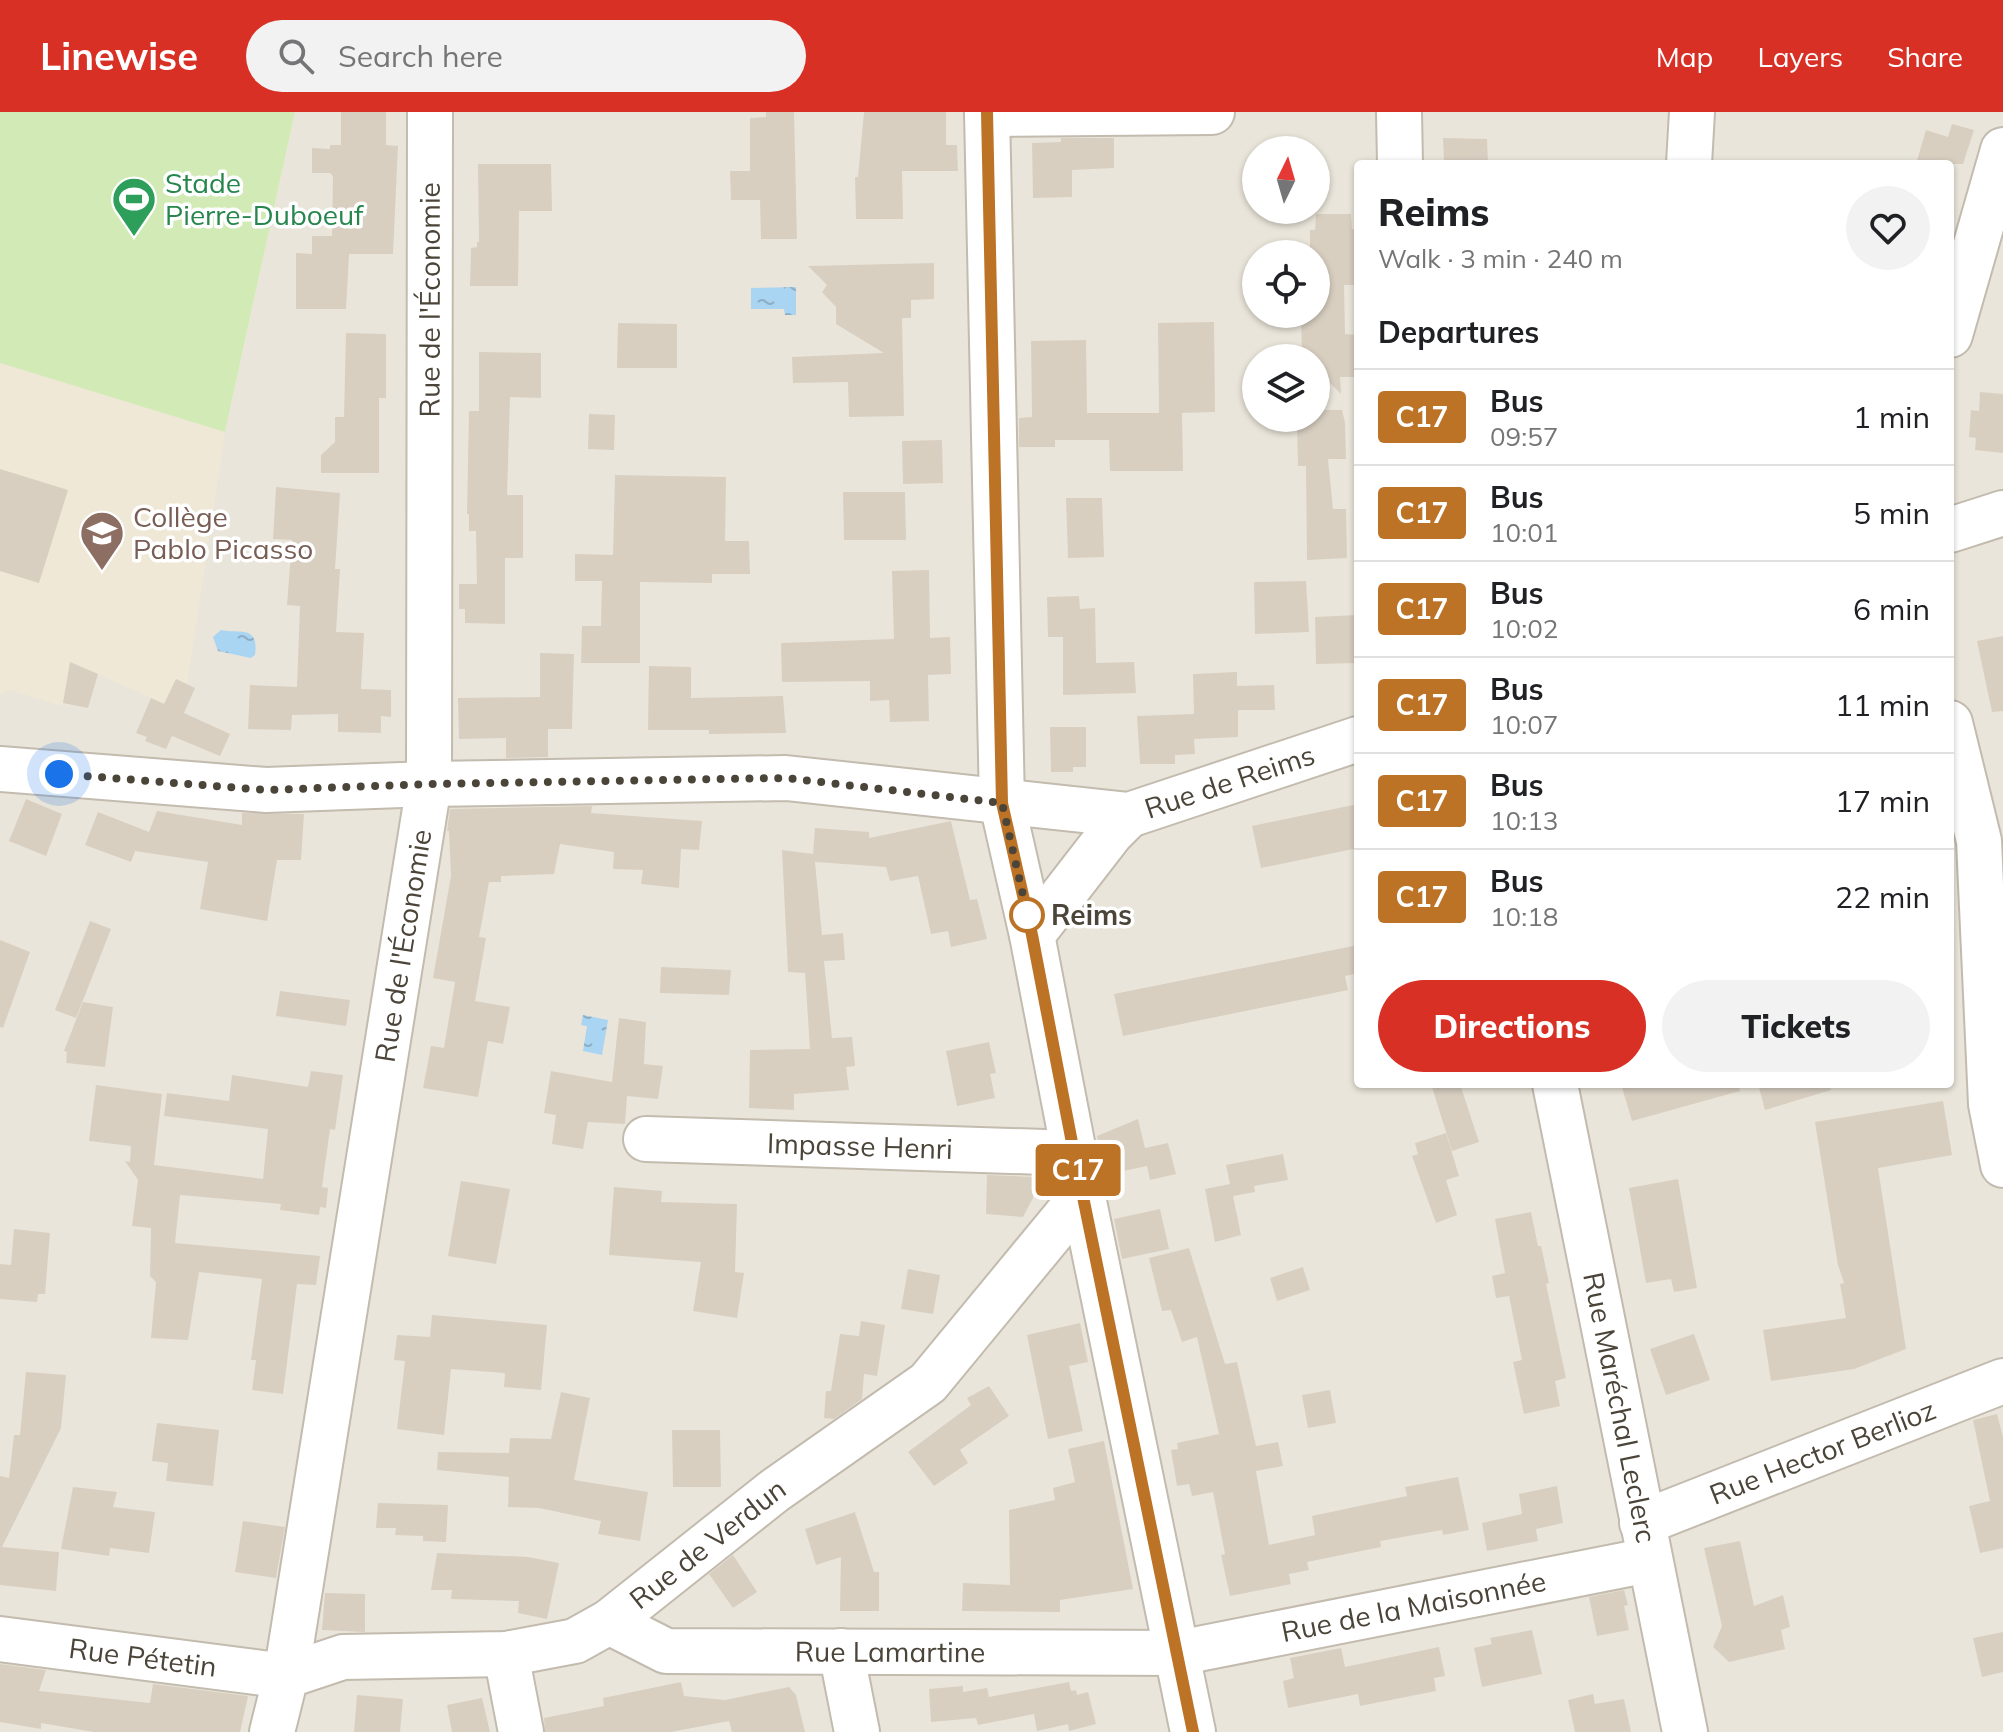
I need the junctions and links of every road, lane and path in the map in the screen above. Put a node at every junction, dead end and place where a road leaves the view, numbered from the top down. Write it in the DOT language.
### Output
graph roads {
  1 [pos="430,112"];
  2 [pos="1212,112"];
  3 [pos="1399,112"];
  4 [pos="1692,112"];
  5 [pos="987,113"];
  6 [pos="2003,150"];
  7 [pos="1400,160"];
  8 [pos="1689,160"];
  9 [pos="1954,321"];
  10 [pos="2003,513"];
  11 [pos="1954,529"];
  12 [pos="1954,739"];
  13 [pos="1354,740"];
  14 [pos="0,769"];
  15 [pos="429,784"];
  16 [pos="1002,803"];
  17 [pos="1129,815"];
  18 [pos="1032,935"];
  19 [pos="1556,1088"];
  20 [pos="646,1139"];
  21 [pos="1074,1153"];
  22 [pos="2003,1165"];
  23 [pos="1083,1195"];
  24 [pos="2003,1381"];
  25 [pos="1646,1541"];
  26 [pos="609,1622"];
  27 [pos="0,1639"];
  28 [pos="841,1651"];
  29 [pos="1178,1653"];
  30 [pos="506,1654"];
  31 [pos="286,1676"];
  32 [pos="272,1732"];
  33 [pos="521,1732"];
  34 [pos="857,1732"];
  35 [pos="1193,1732"];
  36 [pos="1685,1732"];
  1 -- 15 [label="street, Rue de l'Économie"];
  2 -- 5 [label="street"];
  3 -- 7 [label="street"];
  4 -- 8 [label="street"];
  5 -- 16 [label="street"];
  6 -- 9 [label="street"];
  10 -- 11 [label="street"];
  12 -- 22 [label="street"];
  13 -- 17 [label="street, Rue de Reims"];
  14 -- 15 [label="street, Rue de Reims"];
  15 -- 16 [label="street, Rue de Reims"];
  15 -- 31 [label="street, Rue de l'Économie"];
  16 -- 17 [label="street, Rue de Reims"];
  16 -- 18 [label="street"];
  17 -- 18 [label="street"];
  18 -- 21 [label="street"];
  19 -- 25 [label="street, Rue Maréchal Leclerc"];
  20 -- 21 [label="street, Impasse Henri"];
  21 -- 23 [label="street"];
  23 -- 26 [label="street, Rue de Verdun"];
  23 -- 29 [label="street"];
  24 -- 25 [label="street, Rue Hector Berlioz"];
  25 -- 29 [label="street, Rue de la Maisonnée"];
  25 -- 36 [label="street, Rue Maréchal Leclerc"];
  26 -- 28 [label="street, Rue Lamartine"];
  26 -- 30 [label="street, Rue de Verdun"];
  27 -- 31 [label="street, Rue Pétetin"];
  28 -- 29 [label="street, Rue Lamartine"];
  28 -- 34 [label="street"];
  29 -- 35 [label="street"];
  30 -- 31 [label="street, Rue de Verdun"];
  30 -- 33 [label="street"];
  31 -- 32 [label="street"];
}
